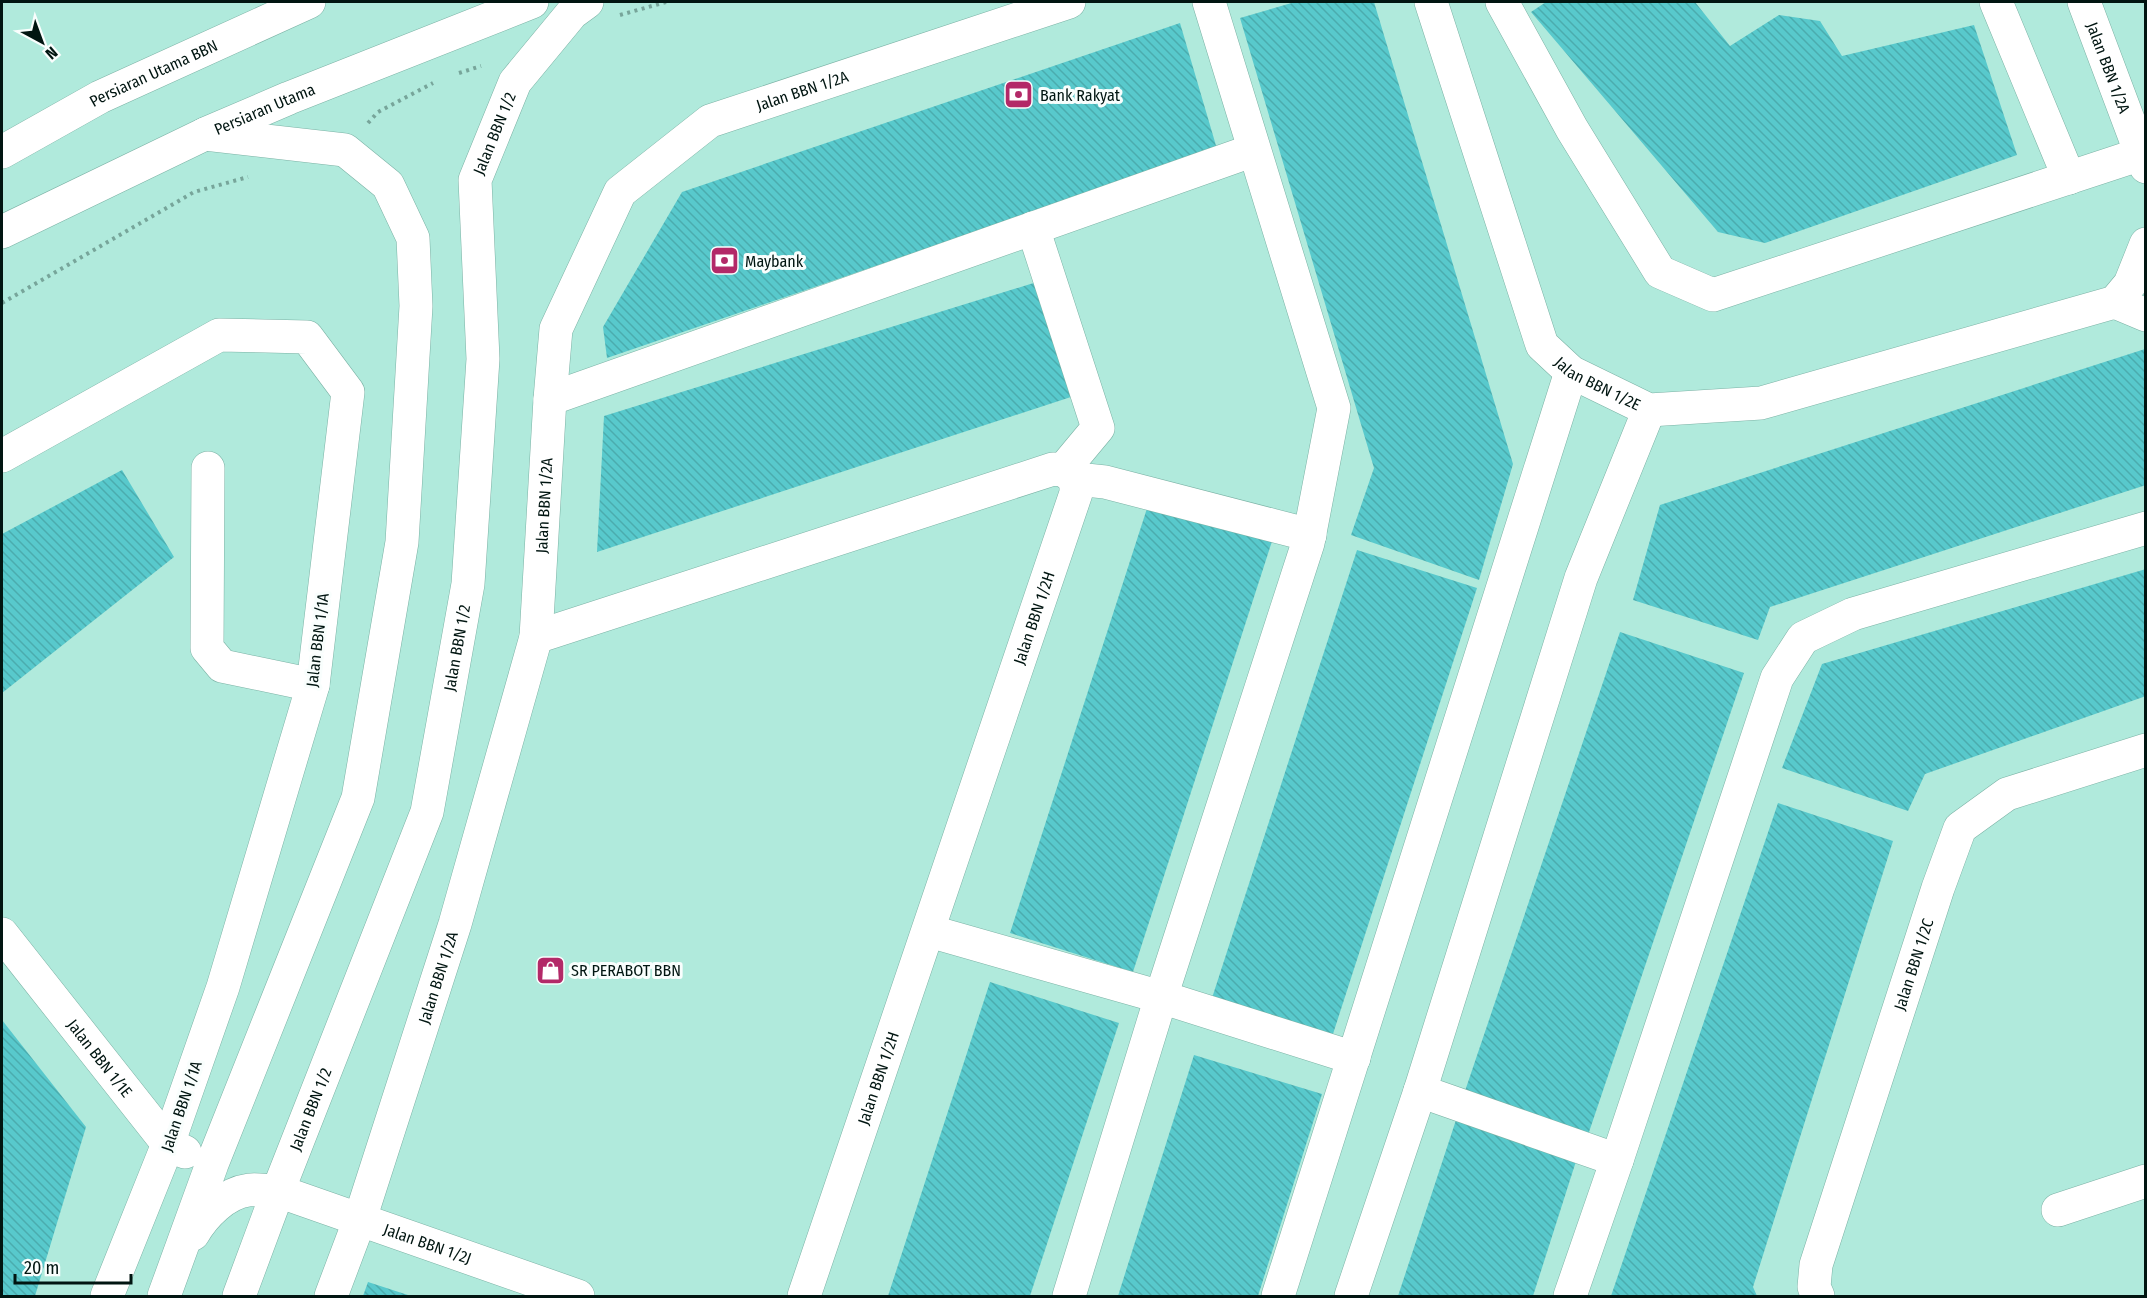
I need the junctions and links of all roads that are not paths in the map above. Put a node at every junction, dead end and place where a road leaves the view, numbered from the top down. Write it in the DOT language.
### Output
graph roads {
  1 [pos="309,2"];
  2 [pos="532,2"];
  3 [pos="587,2"];
  4 [pos="1069,2"];
  5 [pos="1209,2"];
  6 [pos="1431,2"];
  7 [pos="1502,2"];
  8 [pos="1996,2"];
  9 [pos="2084,2"];
  10 [pos="205,134"];
  11 [pos="1254,150"];
  12 [pos="2,152"];
  13 [pos="2143,161"];
  14 [pos="2069,178"];
  15 [pos="1033,228"];
  16 [pos="2,232"];
  17 [pos="2145,244"];
  18 [pos="2115,302"];
  19 [pos="2145,315"];
  20 [pos="1571,372"];
  21 [pos="550,399"];
  22 [pos="1649,410"];
  23 [pos="2,456"];
  24 [pos="208,468"];
  25 [pos="1069,475"];
  26 [pos="2145,528"];
  27 [pos="1310,535"];
  28 [pos="536,637"];
  29 [pos="313,685"];
  30 [pos="2145,750"];
  31 [pos="929,931"];
  32 [pos="2,934"];
  33 [pos="1161,997"];
  34 [pos="1354,1058"];
  35 [pos="1420,1091"];
  36 [pos="168,1144"];
  37 [pos="1617,1160"];
  38 [pos="213,1164"];
  39 [pos="2145,1181"];
  40 [pos="278,1191"];
  41 [pos="2058,1210"];
  42 [pos="360,1219"];
  43 [pos="175,1266"];
  44 [pos="107,1296"];
  45 [pos="164,1296"];
  46 [pos="239,1296"];
  47 [pos="331,1296"];
  48 [pos="578,1296"];
  49 [pos="804,1296"];
  50 [pos="1069,1296"];
  51 [pos="1278,1296"];
  52 [pos="1350,1296"];
  53 [pos="1570,1296"];
  54 [pos="1818,1296"];
  1 -- 12 [label="street, Persiaran Utama BBN"];
  2 -- 10 [label="street, Persiaran Utama"];
  3 -- 40 [label="street, Jalan BBN 1/2"];
  4 -- 21 [label="street, Jalan BBN 1/2A"];
  5 -- 11 [label="street"];
  6 -- 20 [label="street, Jalan BBN 1/2E"];
  7 -- 14 [label="street"];
  8 -- 14 [label="street"];
  9 -- 13 [label="street, Jalan BBN 1/2A"];
  10 -- 16 [label="street, Persiaran Utama"];
  10 -- 38 [label="street"];
  11 -- 15 [label="street"];
  11 -- 27 [label="street"];
  13 -- 14 [label="street"];
  15 -- 21 [label="street"];
  15 -- 25 [label="street"];
  17 -- 18 [label="street"];
  18 -- 19 [label="street"];
  18 -- 22 [label="street, Jalan BBN 1/2E"];
  20 -- 22 [label="street, Jalan BBN 1/2E"];
  20 -- 34 [label="street"];
  21 -- 28 [label="street, Jalan BBN 1/2A"];
  22 -- 35 [label="street"];
  23 -- 29 [label="street, Jalan BBN 1/1A"];
  24 -- 29 [label="street"];
  25 -- 27 [label="street"];
  25 -- 28 [label="street"];
  25 -- 31 [label="street, Jalan BBN 1/2H"];
  26 -- 37 [label="street"];
  27 -- 33 [label="street"];
  28 -- 42 [label="street, Jalan BBN 1/2A"];
  29 -- 36 [label="street, Jalan BBN 1/1A"];
  30 -- 54 [label="street, Jalan BBN 1/2C"];
  31 -- 33 [label="street"];
  31 -- 49 [label="street, Jalan BBN 1/2H"];
  32 -- 36 [label="street, Jalan BBN 1/1E"];
  33 -- 34 [label="street"];
  33 -- 50 [label="street"];
  34 -- 51 [label="street"];
  35 -- 37 [label="street"];
  35 -- 52 [label="street"];
  36 -- 38 [label="street, Jalan BBN 1/1E"];
  36 -- 44 [label="street, Jalan BBN 1/1A"];
  37 -- 53 [label="street"];
  38 -- 43 [label="street"];
  39 -- 41 [label="street"];
  40 -- 42 [label="street, Jalan BBN 1/2J"];
  40 -- 43 [label="street, Jalan BBN 1/2J"];
  40 -- 46 [label="street, Jalan BBN 1/2"];
  42 -- 47 [label="street, Jalan BBN 1/2A"];
  42 -- 48 [label="street, Jalan BBN 1/2J"];
  43 -- 45 [label="street"];
}
